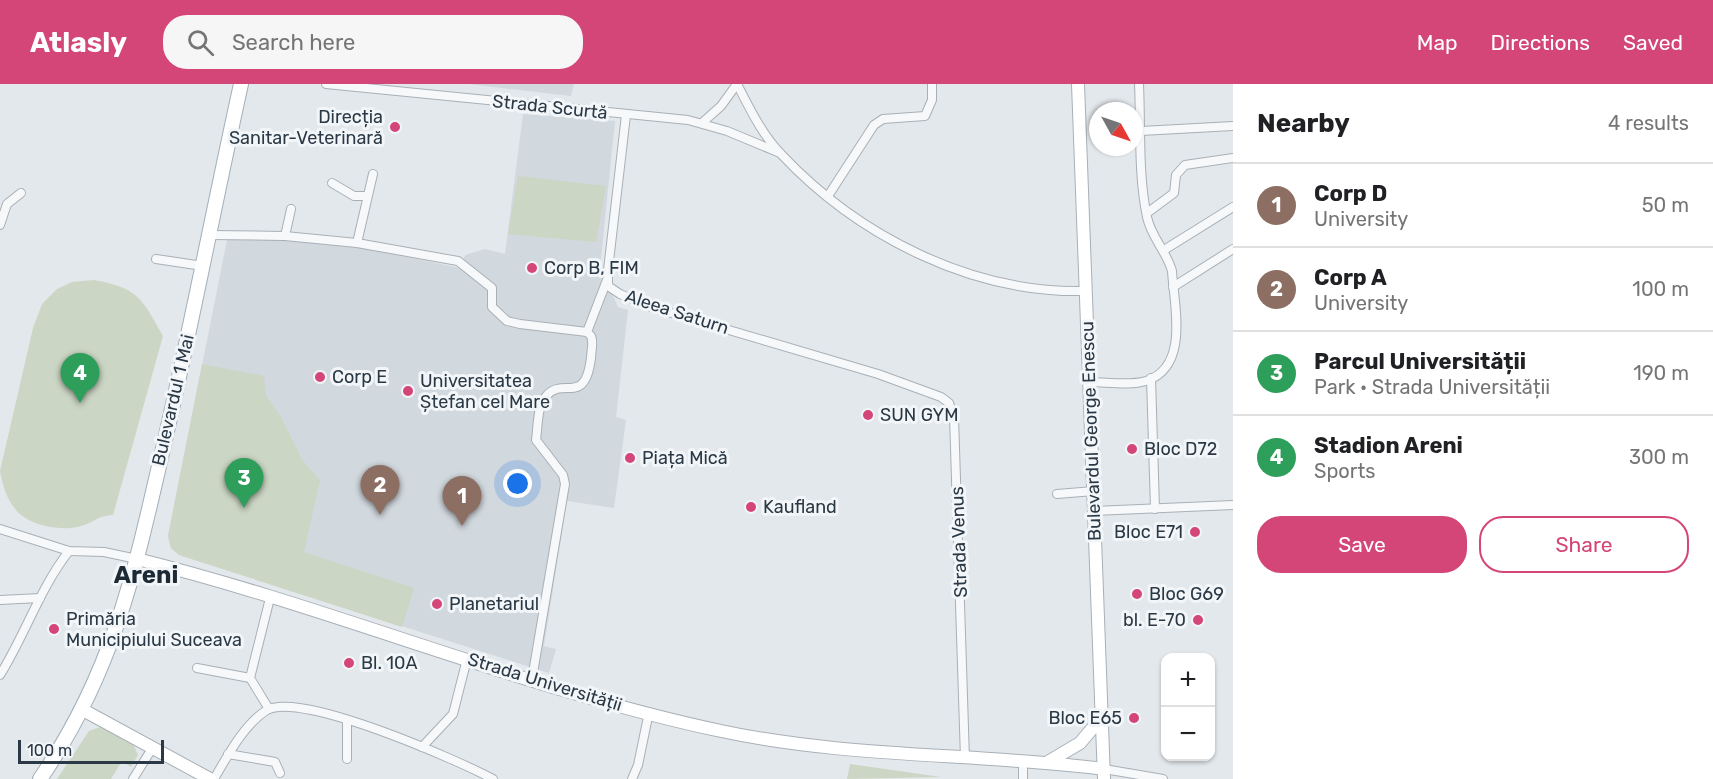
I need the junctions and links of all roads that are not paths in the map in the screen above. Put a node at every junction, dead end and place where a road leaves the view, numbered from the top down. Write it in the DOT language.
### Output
graph roads {
  1 [pos="241,84"];
  2 [pos="326,84"];
  3 [pos="737,84"];
  4 [pos="932,84"];
  5 [pos="1078,84"];
  6 [pos="1139,84"];
  7 [pos="1140,102"];
  8 [pos="626,115"];
  9 [pos="702,123"];
  10 [pos="1233,126"];
  11 [pos="1143,131"];
  12 [pos="780,153"];
  13 [pos="1143,156"];
  14 [pos="1233,158"];
  15 [pos="373,174"];
  16 [pos="332,183"];
  17 [pos="21,193"];
  18 [pos="368,196"];
  19 [pos="828,196"];
  20 [pos="1233,207"];
  21 [pos="291,209"];
  22 [pos="1147,213"];
  23 [pos="0,225"];
  24 [pos="210,235"];
  25 [pos="285,237"];
  26 [pos="357,243"];
  27 [pos="1233,249"];
  28 [pos="1164,250"];
  29 [pos="156,259"];
  30 [pos="203,266"];
  31 [pos="607,280"];
  32 [pos="1173,287"];
  33 [pos="1086,291"];
  34 [pos="589,334"];
  35 [pos="878,374"];
  36 [pos="1151,378"];
  37 [pos="1089,382"];
  38 [pos="1094,491"];
  39 [pos="1057,494"];
  40 [pos="1233,505"];
  41 [pos="1155,508"];
  42 [pos="1094,511"];
  43 [pos="0,529"];
  44 [pos="69,551"];
  45 [pos="137,559"];
  46 [pos="40,598"];
  47 [pos="270,598"];
  48 [pos="0,600"];
  49 [pos="467,659"];
  50 [pos="197,668"];
  51 [pos="0,675"];
  52 [pos="250,678"];
  53 [pos="532,679"];
  54 [pos="268,709"];
  55 [pos="83,710"];
  56 [pos="649,712"];
  57 [pos="1102,717"];
  58 [pos="347,720"];
  59 [pos="153,747"];
  60 [pos="422,747"];
  61 [pos="228,754"];
  62 [pos="347,759"];
  63 [pos="965,759"];
  64 [pos="1023,761"];
  65 [pos="1047,762"];
  66 [pos="280,773"];
  67 [pos="1104,774"];
  68 [pos="40,779"];
  69 [pos="133,779"];
  70 [pos="212,779"];
  71 [pos="493,779"];
  72 [pos="632,779"];
  73 [pos="1023,779"];
  74 [pos="1163,779"];
  1 -- 24 [label="main road, Bulevardul 1 Mai"];
  2 -- 8 [label="street, Strada Scurtă"];
  3 -- 9 [label="street"];
  3 -- 12 [label="street"];
  4 -- 19 [label="street"];
  5 -- 33 [label="street, Bulevardul George Enescu"];
  6 -- 7 [label="street"];
  8 -- 9 [label="street, Strada Scurtă"];
  8 -- 31 [label="street, Aleea Saturn"];
  9 -- 12 [label="street, Strada Scurtă"];
  10 -- 11 [label="street"];
  12 -- 19 [label="street"];
  13 -- 22 [label="street"];
  14 -- 22 [label="street"];
  15 -- 18 [label="street"];
  16 -- 18 [label="street"];
  17 -- 23 [label="street"];
  18 -- 26 [label="street"];
  19 -- 33 [label="street"];
  20 -- 28 [label="street"];
  21 -- 25 [label="street"];
  22 -- 28 [label="street"];
  24 -- 25 [label="street"];
  24 -- 30 [label="main road, Bulevardul 1 Mai"];
  25 -- 26 [label="street"];
  26 -- 34 [label="street"];
  27 -- 32 [label="street"];
  28 -- 32 [label="street"];
  29 -- 30 [label="street"];
  30 -- 45 [label="main road, Bulevardul 1 Mai"];
  31 -- 34 [label="street"];
  31 -- 35 [label="street, Aleea Saturn"];
  32 -- 36 [label="street"];
  33 -- 37 [label="street, Bulevardul George Enescu"];
  34 -- 53 [label="street"];
  35 -- 63 [label="street, Strada Venus"];
  36 -- 37 [label="street"];
  36 -- 41 [label="street"];
  37 -- 38 [label="street, Bulevardul George Enescu"];
  38 -- 39 [label="street"];
  38 -- 42 [label="street, Bulevardul George Enescu"];
  40 -- 41 [label="street"];
  41 -- 42 [label="street"];
  42 -- 57 [label="street, Bulevardul George Enescu"];
  43 -- 44 [label="street, Strada Universității"];
  44 -- 45 [label="street, Strada Universității"];
  44 -- 46 [label="street"];
  45 -- 47 [label="street, Strada Universității"];
  45 -- 55 [label="main road, Bulevardul 1 Mai"];
  46 -- 48 [label="street"];
  46 -- 51 [label="street"];
  47 -- 49 [label="street, Strada Universității"];
  47 -- 52 [label="street"];
  49 -- 53 [label="street, Strada Universității"];
  49 -- 60 [label="street"];
  50 -- 52 [label="street"];
  52 -- 54 [label="street"];
  53 -- 56 [label="street, Strada Universității"];
  54 -- 58 [label="street"];
  54 -- 61 [label="street"];
  55 -- 59 [label="street"];
  55 -- 68 [label="main road, Bulevardul 1 Mai"];
  56 -- 63 [label="street, Strada Universității"];
  56 -- 72 [label="street"];
  57 -- 65 [label="street"];
  57 -- 67 [label="street, Bulevardul George Enescu"];
  58 -- 60 [label="street"];
  58 -- 62 [label="street"];
  59 -- 69 [label="street"];
  59 -- 70 [label="street"];
  60 -- 71 [label="street"];
  61 -- 66 [label="street"];
  61 -- 70 [label="street"];
  63 -- 64 [label="street, Strada Universității"];
  64 -- 65 [label="street, Strada Universității"];
  64 -- 73 [label="street"];
  65 -- 67 [label="street, Strada Universității"];
  67 -- 74 [label="street"];
}
